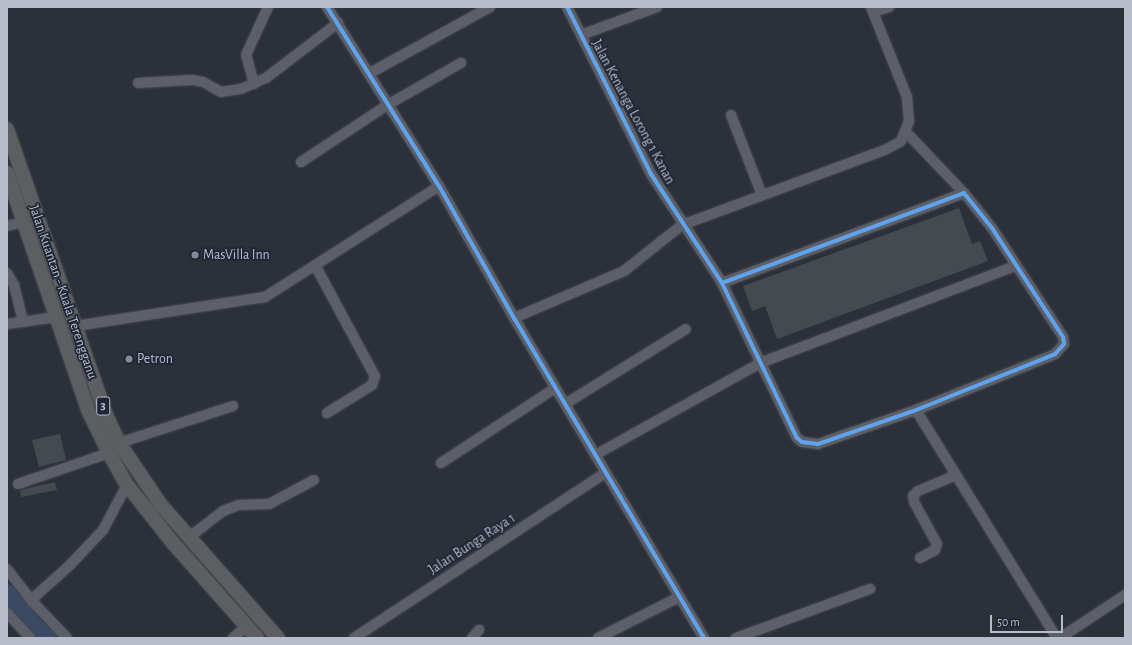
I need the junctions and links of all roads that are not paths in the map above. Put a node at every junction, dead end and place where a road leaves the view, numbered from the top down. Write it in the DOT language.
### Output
graph roads {
  1 [pos="268,7"];
  2 [pos="327,7"];
  3 [pos="490,7"];
  4 [pos="567,7"];
  5 [pos="657,7"];
  6 [pos="889,7"];
  7 [pos="873,10"];
  8 [pos="338,22"];
  9 [pos="581,35"];
  10 [pos="461,63"];
  11 [pos="370,73"];
  12 [pos="138,83"];
  13 [pos="254,84"];
  14 [pos="389,104"];
  15 [pos="732,115"];
  16 [pos="7,129"];
  17 [pos="906,132"];
  18 [pos="301,162"];
  19 [pos="7,173"];
  20 [pos="439,186"];
  21 [pos="964,193"];
  22 [pos="762,195"];
  23 [pos="24,222"];
  24 [pos="682,225"];
  25 [pos="7,226"];
  26 [pos="1016,266"];
  27 [pos="316,267"];
  28 [pos="7,273"];
  29 [pos="722,283"];
  30 [pos="57,317"];
  31 [pos="514,318"];
  32 [pos="23,322"];
  33 [pos="7,324"];
  34 [pos="75,326"];
  35 [pos="686,329"];
  36 [pos="760,363"];
  37 [pos="555,388"];
  38 [pos="565,404"];
  39 [pos="233,406"];
  40 [pos="916,410"];
  41 [pos="327,413"];
  42 [pos="120,443"];
  43 [pos="109,453"];
  44 [pos="595,455"];
  45 [pos="441,462"];
  46 [pos="606,472"];
  47 [pos="956,475"];
  48 [pos="314,480"];
  49 [pos="18,484"];
  50 [pos="127,486"];
  51 [pos="188,538"];
  52 [pos="920,558"];
  53 [pos="7,569"];
  54 [pos="870,589"];
  55 [pos="1125,594"];
  56 [pos="679,596"];
  57 [pos="31,600"];
  58 [pos="7,613"];
  59 [pos="247,626"];
  60 [pos="479,630"];
  61 [pos="30,638"];
  62 [pos="67,638"];
  63 [pos="233,638"];
  64 [pos="257,638"];
  65 [pos="278,638"];
  66 [pos="354,638"];
  67 [pos="472,638"];
  68 [pos="598,638"];
  69 [pos="704,638"];
  70 [pos="736,638"];
  71 [pos="1059,638"];
  1 -- 13 [label="street"];
  2 -- 8 [label="street"];
  3 -- 11 [label="street"];
  4 -- 9 [label="street, Jalan Kenanga Lorong 1 Kanan"];
  5 -- 9 [label="street"];
  6 -- 7 [label="street"];
  7 -- 17 [label="street"];
  8 -- 11 [label="street"];
  8 -- 13 [label="street"];
  9 -- 24 [label="street, Jalan Kenanga Lorong 1 Kanan"];
  10 -- 14 [label="street"];
  11 -- 14 [label="street"];
  12 -- 13 [label="street"];
  14 -- 18 [label="street"];
  14 -- 20 [label="street"];
  15 -- 22 [label="street"];
  16 -- 34 [label="highway, Jalan Kuantan - Kuala Terengganu / 3"];
  17 -- 21 [label="street"];
  17 -- 22 [label="street"];
  19 -- 23 [label="highway, Jalan Kuantan - Kuala Terengganu / 3"];
  20 -- 27 [label="street"];
  20 -- 31 [label="street"];
  21 -- 26 [label="street"];
  21 -- 29 [label="street"];
  22 -- 24 [label="street"];
  23 -- 25 [label="street"];
  23 -- 30 [label="highway, Jalan Kuantan - Kuala Terengganu / 3"];
  24 -- 29 [label="street, Jalan Kenanga Lorong 1 Kanan"];
  24 -- 31 [label="street"];
  26 -- 36 [label="street"];
  26 -- 40 [label="street, Jalan Kenanga Lorong 1 Kanan"];
  27 -- 34 [label="street"];
  27 -- 41 [label="street"];
  28 -- 32 [label="street"];
  29 -- 36 [label="street, Jalan Kenanga Lorong 1 Kanan"];
  30 -- 32 [label="street"];
  30 -- 43 [label="highway, Jalan Kuantan - Kuala Terengganu / 3"];
  31 -- 37 [label="street"];
  32 -- 33 [label="street"];
  34 -- 42 [label="highway, Jalan Kuantan - Kuala Terengganu / 3"];
  35 -- 38 [label="street"];
  36 -- 40 [label="street, Jalan Kenanga Lorong 1 Kanan"];
  36 -- 44 [label="street"];
  37 -- 38 [label="street"];
  37 -- 45 [label="street"];
  38 -- 44 [label="street"];
  39 -- 42 [label="street"];
  40 -- 47 [label="street"];
  42 -- 51 [label="highway, Jalan Kuantan - Kuala Terengganu / 3"];
  43 -- 49 [label="street"];
  43 -- 50 [label="highway, Jalan Kuantan - Kuala Terengganu / 3"];
  44 -- 46 [label="street"];
  46 -- 56 [label="street"];
  46 -- 66 [label="street, Jalan Bunga Raya 1"];
  47 -- 52 [label="street"];
  47 -- 71 [label="street"];
  48 -- 51 [label="street"];
  50 -- 57 [label="street"];
  50 -- 59 [label="highway, Jalan Kuantan - Kuala Terengganu / 3"];
  51 -- 65 [label="highway, Jalan Kuantan - Kuala Terengganu / 3"];
  53 -- 57 [label="street"];
  54 -- 70 [label="street"];
  55 -- 71 [label="street"];
  56 -- 68 [label="street"];
  56 -- 69 [label="street"];
  57 -- 62 [label="street"];
  58 -- 61 [label="street"];
  59 -- 63 [label="street"];
  59 -- 64 [label="highway, Jalan Kuantan - Kuala Terengganu / 3"];
  60 -- 67 [label="street"];
}
